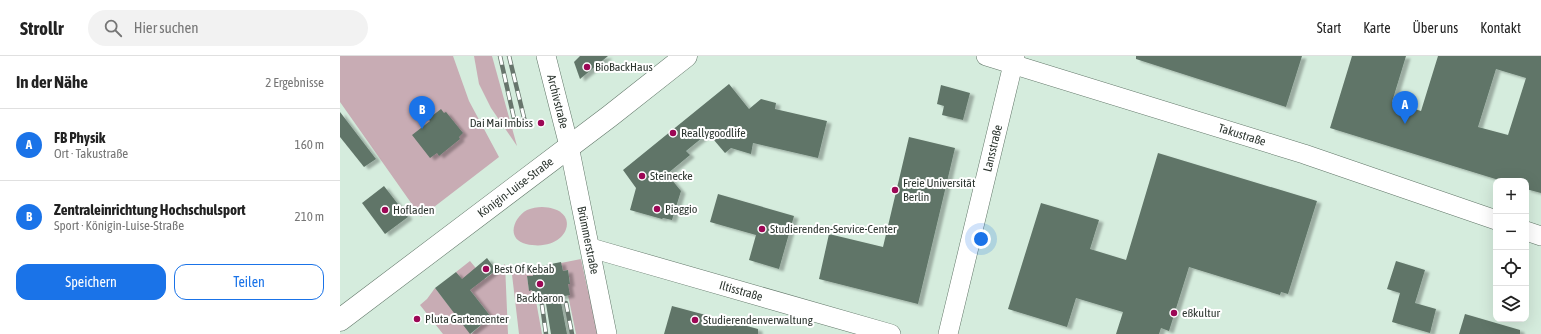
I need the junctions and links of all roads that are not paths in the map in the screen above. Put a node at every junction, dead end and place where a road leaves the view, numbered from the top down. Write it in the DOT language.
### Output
graph roads {
  1 [pos="546,56"];
  2 [pos="686,56"];
  3 [pos="986,56"];
  4 [pos="1014,60"];
  5 [pos="569,146"];
  6 [pos="1493,219"];
  7 [pos="1529,232"];
  8 [pos="1541,236"];
  9 [pos="591,248"];
  10 [pos="341,320"];
  11 [pos="607,334"];
  12 [pos="891,334"];
  13 [pos="948,334"];
  1 -- 5 [label="street, Archivstraße"];
  2 -- 5 [label="main road, Königin-Luise-Straße"];
  3 -- 4 [label="street, Takustraße"];
  4 -- 6 [label="street, Takustraße"];
  4 -- 13 [label="street, Lansstraße"];
  5 -- 9 [label="street, Brümmerstraße"];
  5 -- 10 [label="main road, Königin-Luise-Straße"];
  7 -- 8 [label="street"];
  9 -- 11 [label="street, Brümmerstraße"];
  9 -- 12 [label="street, Iltisstraße"];
}
